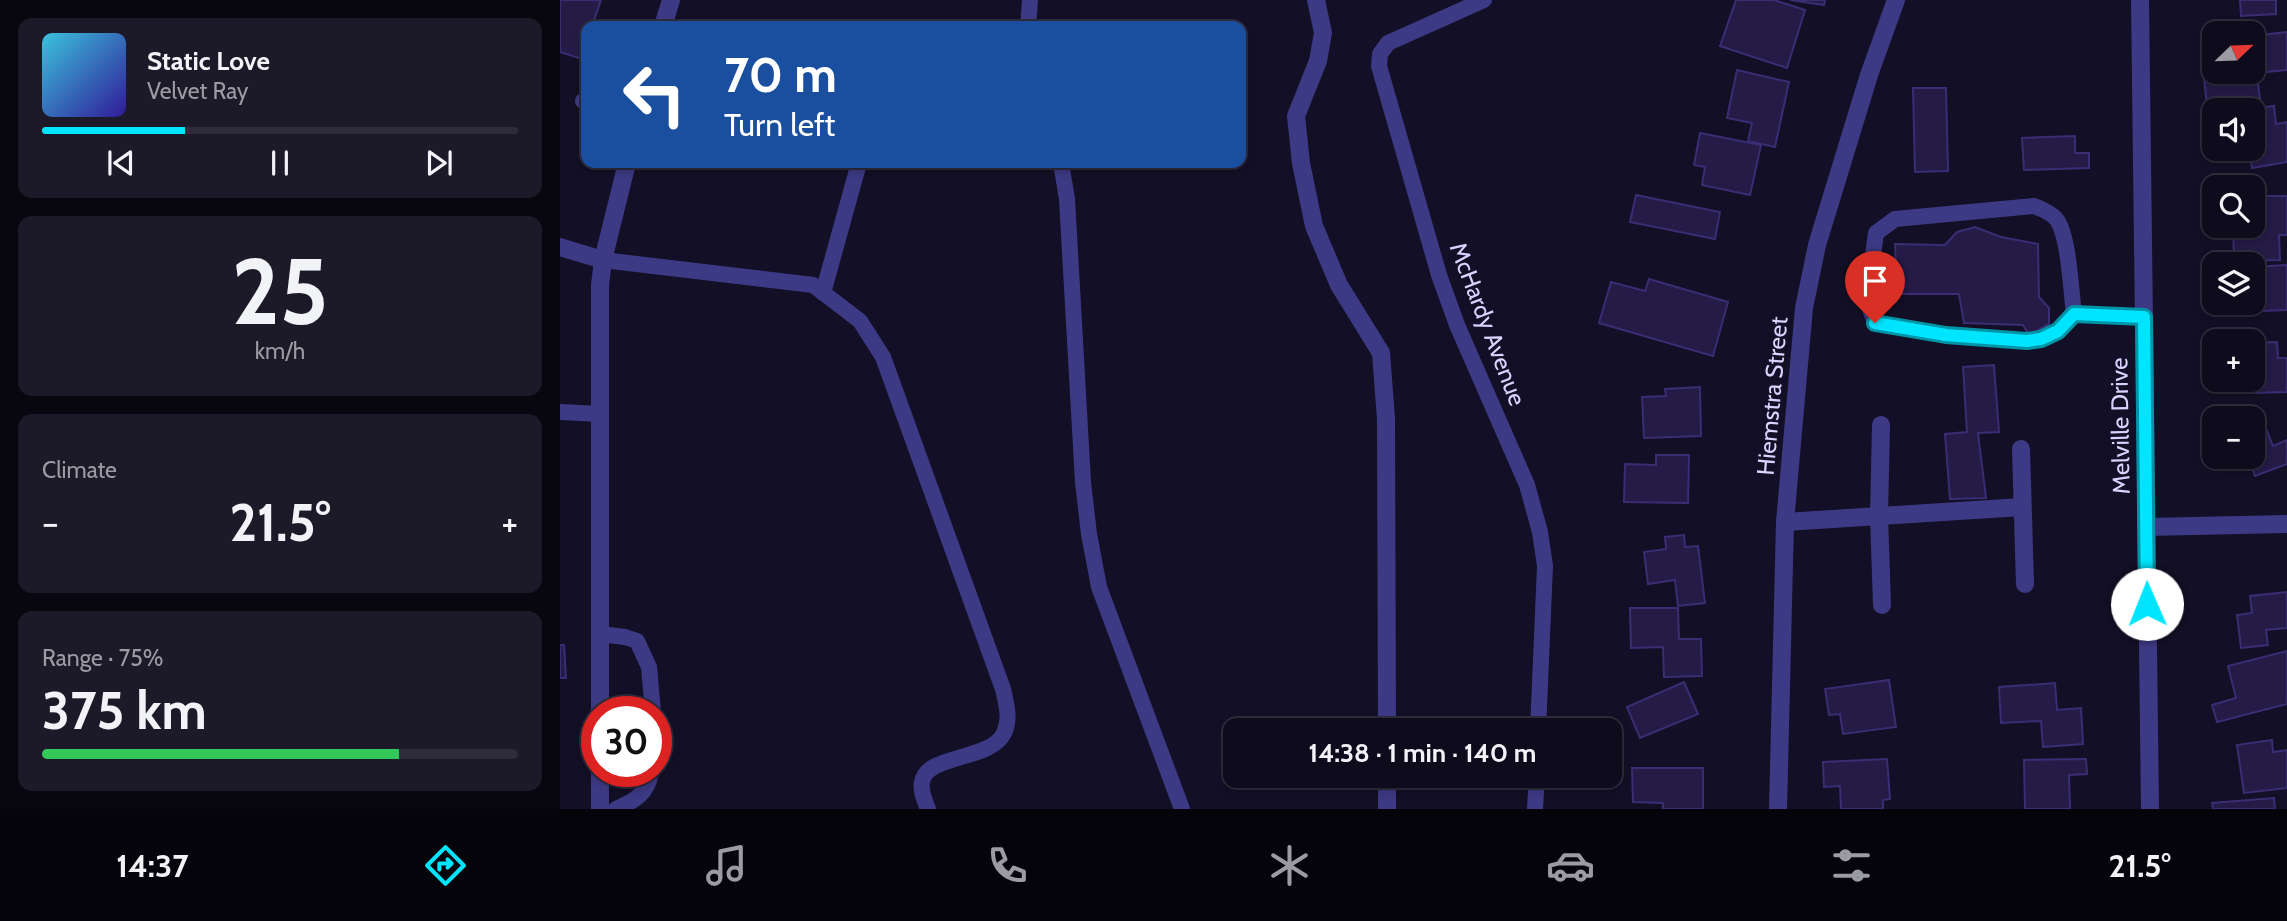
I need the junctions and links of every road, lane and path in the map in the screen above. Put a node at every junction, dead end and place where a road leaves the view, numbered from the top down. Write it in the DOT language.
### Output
graph roads {
  1 [pos="671,0"];
  2 [pos="1030,0"];
  3 [pos="1316,0"];
  4 [pos="1484,0"];
  5 [pos="1896,0"];
  6 [pos="2140,0"];
  7 [pos="665,21"];
  8 [pos="1028,21"];
  9 [pos="626,168"];
  10 [pos="858,168"];
  11 [pos="1061,168"];
  12 [pos="560,247"];
  13 [pos="603,260"];
  14 [pos="823,293"];
  15 [pos="2074,314"];
  16 [pos="2144,317"];
  17 [pos="560,412"];
  18 [pos="600,414"];
  19 [pos="1881,425"];
  20 [pos="2021,449"];
  21 [pos="2022,507"];
  22 [pos="1879,516"];
  23 [pos="1786,522"];
  24 [pos="2287,524"];
  25 [pos="2146,527"];
  26 [pos="2025,584"];
  27 [pos="1882,605"];
  28 [pos="600,634"];
  29 [pos="600,696"];
  30 [pos="652,696"];
  31 [pos="1387,718"];
  32 [pos="1539,718"];
  33 [pos="600,787"];
  34 [pos="647,787"];
  35 [pos="1387,788"];
  36 [pos="1536,788"];
  37 [pos="600,809"];
  38 [pos="616,809"];
  39 [pos="928,809"];
  40 [pos="1182,809"];
  41 [pos="1387,809"];
  42 [pos="1535,809"];
  43 [pos="1778,809"];
  44 [pos="2150,809"];
  1 -- 7 [label="street"];
  2 -- 8 [label="lane"];
  3 -- 31 [label="street"];
  4 -- 32 [label="lane, McHardy Avenue"];
  5 -- 23 [label="street, Hiemstra Street"];
  6 -- 16 [label="street, Melville Drive"];
  9 -- 13 [label="street"];
  10 -- 14 [label="lane"];
  11 -- 40 [label="lane"];
  12 -- 13 [label="street"];
  13 -- 14 [label="lane"];
  13 -- 18 [label="street"];
  14 -- 39 [label="lane"];
  15 -- 15 [label="lane"];
  15 -- 16 [label="lane"];
  16 -- 25 [label="street, Melville Drive"];
  17 -- 18 [label="lane"];
  18 -- 28 [label="street"];
  19 -- 22 [label="street"];
  20 -- 21 [label="street"];
  21 -- 22 [label="street"];
  21 -- 26 [label="street"];
  22 -- 23 [label="street"];
  22 -- 27 [label="street"];
  23 -- 43 [label="street, Hiemstra Street"];
  24 -- 25 [label="street"];
  25 -- 44 [label="street, Melville Drive"];
  28 -- 29 [label="street"];
  28 -- 30 [label="lane"];
  33 -- 37 [label="street"];
  34 -- 38 [label="lane"];
  35 -- 41 [label="street"];
  36 -- 42 [label="lane"];
}
